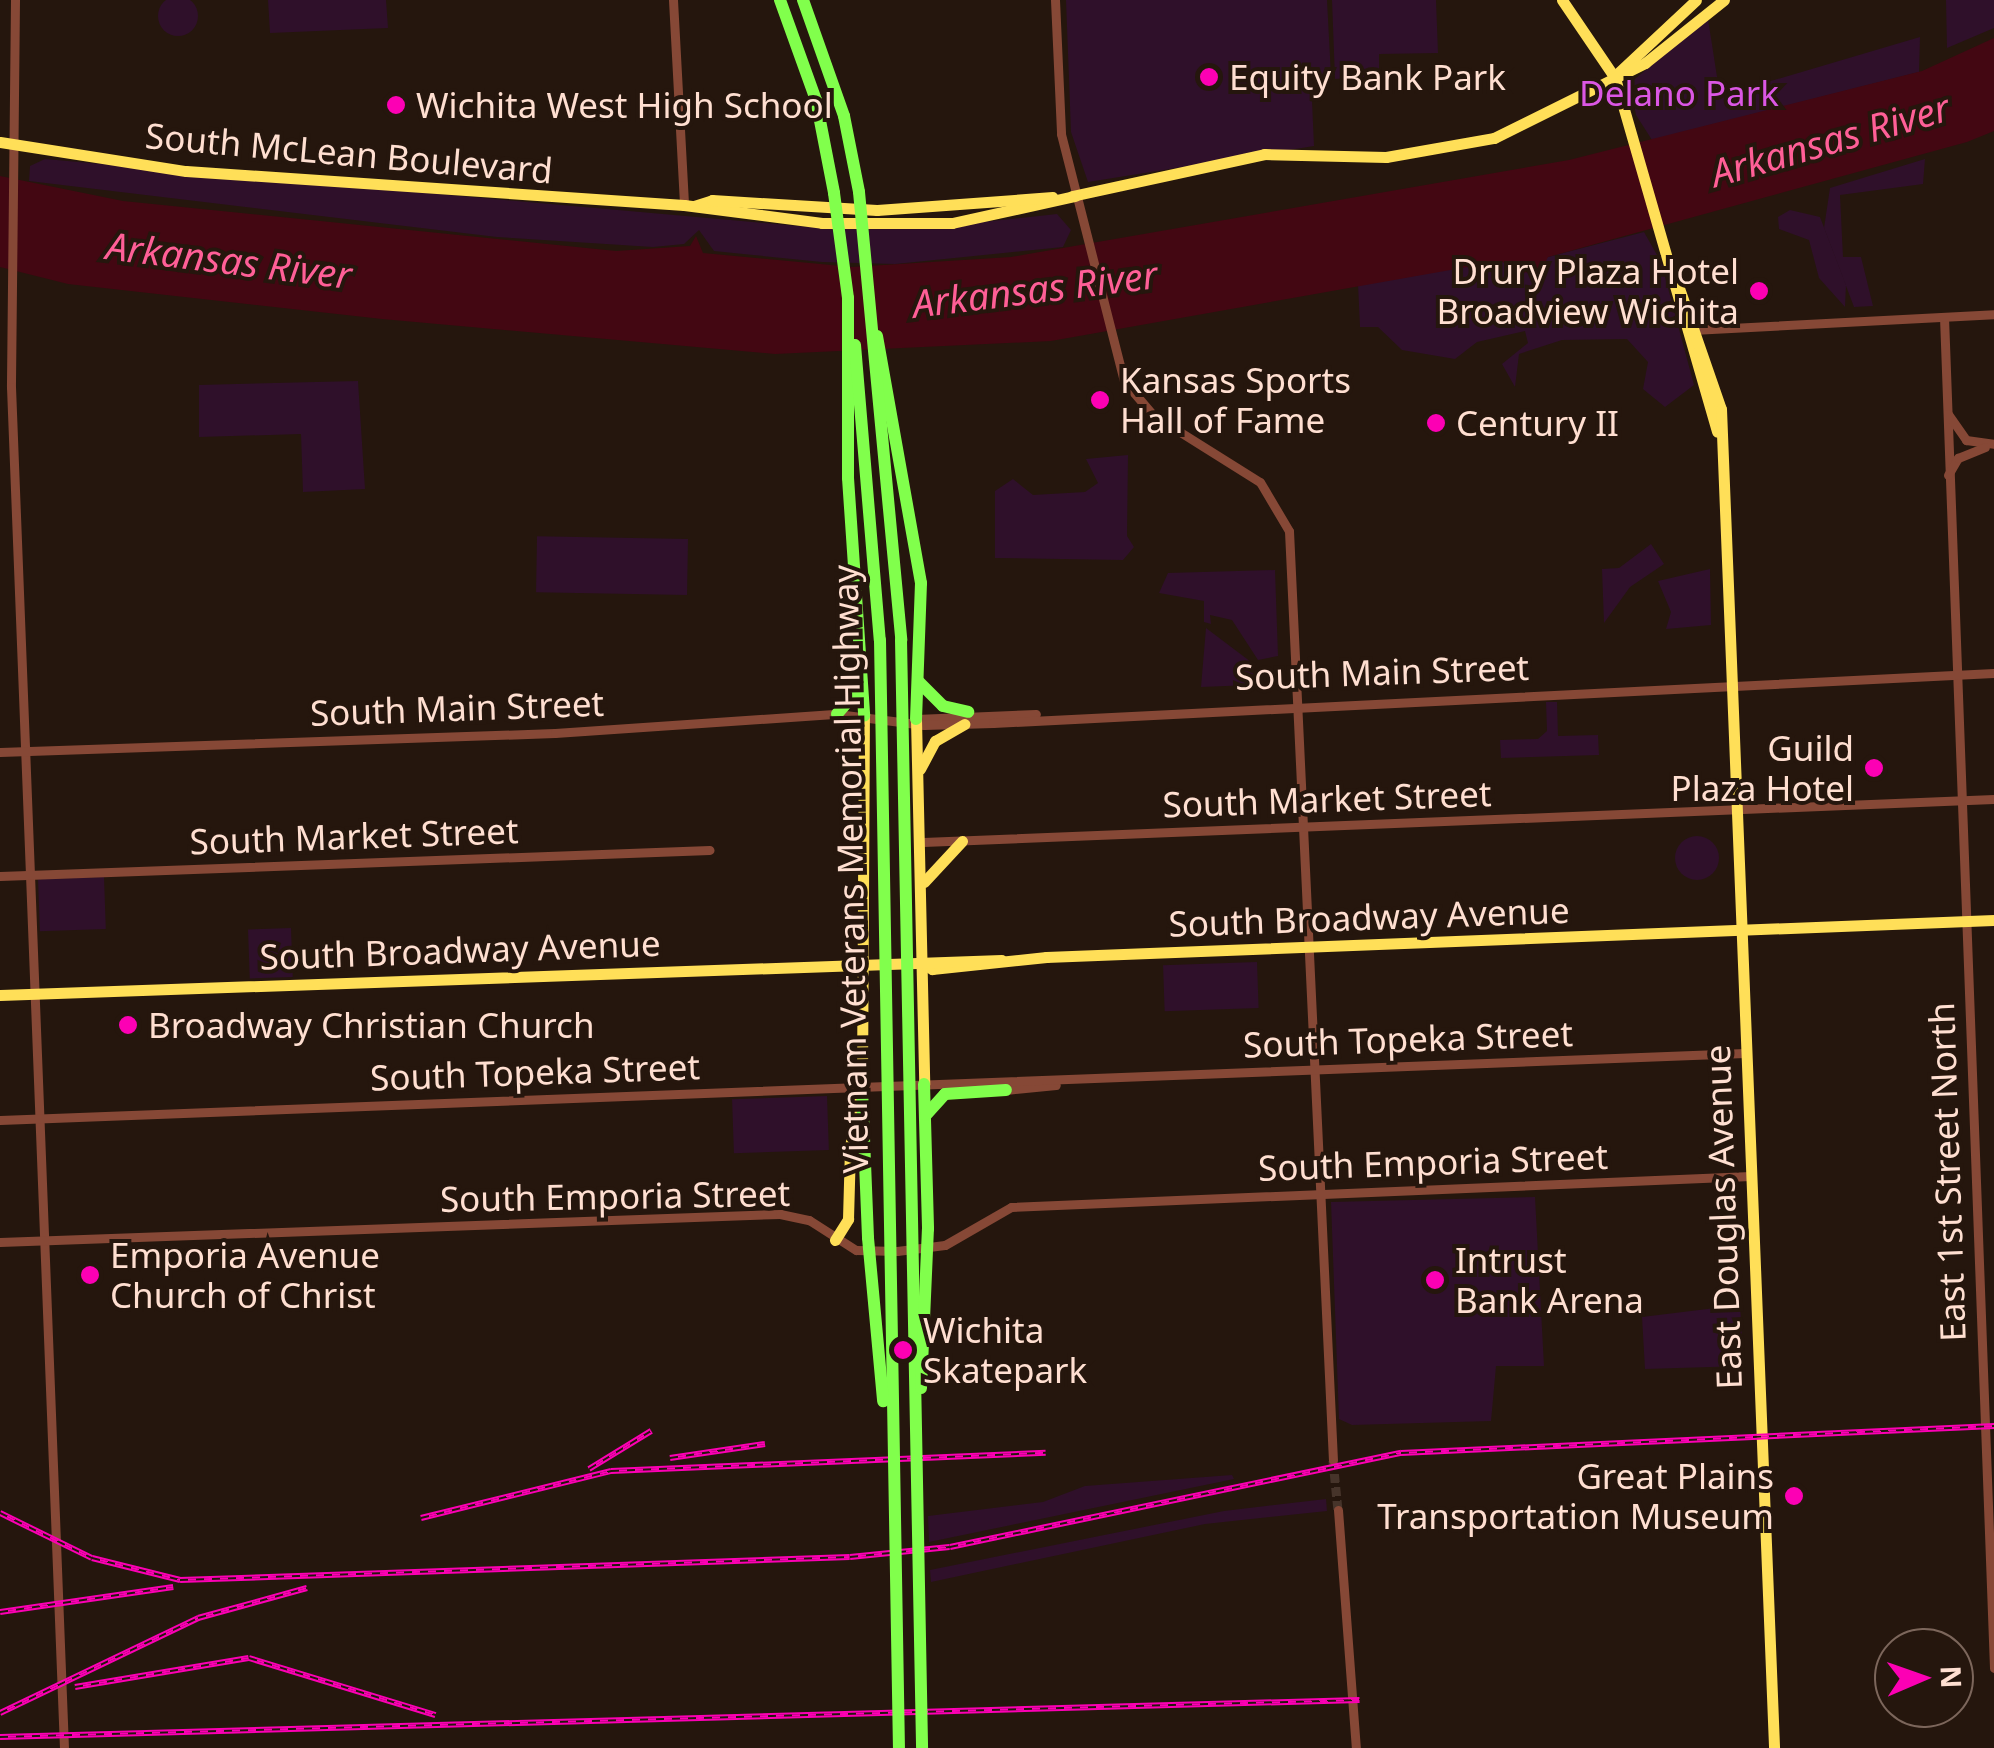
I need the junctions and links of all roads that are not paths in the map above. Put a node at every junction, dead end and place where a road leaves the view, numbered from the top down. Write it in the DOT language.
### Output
graph roads {
  1 [pos="15,0"];
  2 [pos="674,0"];
  3 [pos="780,0"];
  4 [pos="804,0"];
  5 [pos="1055,0"];
  6 [pos="1562,0"];
  7 [pos="1696,0"];
  8 [pos="1724,0"];
  9 [pos="1615,78"];
  10 [pos="6,143"];
  11 [pos="1074,196"];
  12 [pos="689,206"];
  13 [pos="848,298"];
  14 [pos="1994,314"];
  15 [pos="1944,316"];
  16 [pos="1691,330"];
  17 [pos="877,336"];
  18 [pos="1945,406"];
  19 [pos="1994,445"];
  20 [pos="1945,482"];
  21 [pos="1994,673"];
  22 [pos="1955,675"];
  23 [pos="861,677"];
  24 [pos="918,681"];
  25 [pos="1727,683"];
  26 [pos="1300,702"];
  27 [pos="837,714"];
  28 [pos="864,715"];
  29 [pos="966,718"];
  30 [pos="916,719"];
  31 [pos="0,752"];
  32 [pos="24,752"];
  33 [pos="918,773"];
  34 [pos="1994,799"];
  35 [pos="1960,800"];
  36 [pos="1733,810"];
  37 [pos="1304,828"];
  38 [pos="962,840"];
  39 [pos="922,842"];
  40 [pos="710,850"];
  41 [pos="0,876"];
  42 [pos="28,876"];
  43 [pos="922,886"];
  44 [pos="1994,920"];
  45 [pos="1964,921"];
  46 [pos="1739,930"];
  47 [pos="1308,946"];
  48 [pos="922,963"];
  49 [pos="865,964"];
  50 [pos="31,994"];
  51 [pos="0,995"];
  52 [pos="1745,1052"];
  53 [pos="1314,1070"];
  54 [pos="1073,1082"];
  55 [pos="924,1084"];
  56 [pos="862,1088"];
  57 [pos="1006,1090"];
  58 [pos="925,1117"];
  59 [pos="38,1118"];
  60 [pos="0,1120"];
  61 [pos="1750,1176"];
  62 [pos="1319,1194"];
  63 [pos="43,1240"];
  64 [pos="835,1240"];
  65 [pos="0,1242"];
  66 [pos="1333,1460"];
  67 [pos="893,1478"];
  68 [pos="916,1480"];
  69 [pos="1338,1510"];
  70 [pos="1994,1668"];
  71 [pos="64,1748"];
  72 [pos="899,1748"];
  73 [pos="922,1748"];
  74 [pos="1356,1748"];
  75 [pos="1774,1748"];
  1 -- 10 [label="street"];
  2 -- 12 [label="street"];
  3 -- 13 [label="highway, Vietnam Veterans Memorial Highway, bridge"];
  4 -- 17 [label="highway, Vietnam Veterans Memorial Highway, bridge"];
  5 -- 11 [label="street"];
  6 -- 9 [label="main road, East Douglas Avenue"];
  7 -- 9 [label="main road"];
  8 -- 9 [label="main road"];
  9 -- 11 [label="main road, South McLean Boulevard"];
  9 -- 16 [label="main road, East Douglas Avenue"];
  10 -- 12 [label="main road, South McLean Boulevard"];
  10 -- 32 [label="street"];
  11 -- 12 [label="main road, South McLean Boulevard"];
  11 -- 26 [label="street"];
  13 -- 23 [label="highway"];
  13 -- 67 [label="highway, Vietnam Veterans Memorial Highway, bridge"];
  14 -- 15 [label="street"];
  15 -- 16 [label="street"];
  15 -- 18 [label="street, East 1st Street North"];
  16 -- 25 [label="main road, East Douglas Avenue"];
  17 -- 24 [label="highway, bridge"];
  17 -- 68 [label="highway, Vietnam Veterans Memorial Highway, bridge"];
  18 -- 19 [label="street"];
  18 -- 20 [label="street, East 1st Street North"];
  19 -- 20 [label="street"];
  20 -- 22 [label="street, East 1st Street North"];
  21 -- 22 [label="street, South Main Street"];
  22 -- 25 [label="street, South Main Street"];
  22 -- 35 [label="street, East 1st Street North"];
  23 -- 27 [label="highway"];
  23 -- 28 [label="highway"];
  24 -- 29 [label="highway"];
  24 -- 30 [label="highway"];
  25 -- 26 [label="street, South Main Street"];
  25 -- 36 [label="main road, East Douglas Avenue"];
  26 -- 29 [label="street, South Main Street"];
  26 -- 37 [label="street"];
  27 -- 28 [label="street, South Main Street"];
  27 -- 32 [label="street, South Main Street"];
  28 -- 30 [label="street, South Main Street"];
  28 -- 49 [label="main road"];
  29 -- 30 [label="street, South Main Street"];
  29 -- 33 [label="main road"];
  30 -- 33 [label="main road"];
  31 -- 32 [label="street, South Main Street"];
  32 -- 42 [label="street"];
  33 -- 39 [label="main road"];
  34 -- 35 [label="street, South Market Street"];
  35 -- 36 [label="street, South Market Street"];
  35 -- 45 [label="street, East 1st Street North"];
  36 -- 37 [label="street, South Market Street"];
  36 -- 46 [label="main road, East Douglas Avenue"];
  37 -- 38 [label="street, South Market Street"];
  37 -- 47 [label="street"];
  38 -- 39 [label="street, South Market Street"];
  38 -- 43 [label="main road"];
  39 -- 43 [label="main road"];
  40 -- 42 [label="street, South Market Street"];
  41 -- 42 [label="street, South Market Street"];
  42 -- 50 [label="street"];
  43 -- 48 [label="main road"];
  44 -- 45 [label="main road, South Broadway Avenue"];
  45 -- 46 [label="main road, South Broadway Avenue"];
  45 -- 70 [label="street, East 1st Street North"];
  46 -- 47 [label="main road, South Broadway Avenue"];
  46 -- 52 [label="main road, East Douglas Avenue"];
  47 -- 48 [label="main road, South Broadway Avenue"];
  47 -- 53 [label="street"];
  48 -- 49 [label="main road, South Broadway Avenue"];
  48 -- 55 [label="main road"];
  49 -- 50 [label="main road, South Broadway Avenue"];
  49 -- 56 [label="main road"];
  50 -- 51 [label="main road, South Broadway Avenue"];
  50 -- 59 [label="street"];
  52 -- 53 [label="street, South Topeka Street"];
  52 -- 61 [label="main road, East Douglas Avenue"];
  53 -- 54 [label="street, South Topeka Street"];
  53 -- 62 [label="street"];
  54 -- 55 [label="street, South Topeka Street"];
  54 -- 57 [label="street, South Topeka Street"];
  55 -- 56 [label="street, South Topeka Street"];
  55 -- 58 [label="highway"];
  56 -- 59 [label="street, South Topeka Street"];
  56 -- 64 [label="main road"];
  56 -- 67 [label="highway, bridge"];
  57 -- 58 [label="highway"];
  58 -- 68 [label="highway, bridge"];
  59 -- 60 [label="street, South Topeka Street"];
  59 -- 63 [label="street"];
  61 -- 62 [label="street, South Emporia Street"];
  61 -- 75 [label="main road, East Douglas Avenue"];
  62 -- 64 [label="street, South Emporia Street"];
  62 -- 66 [label="street"];
  63 -- 64 [label="street, South Emporia Street"];
  63 -- 65 [label="street, South Emporia Street"];
  63 -- 71 [label="street"];
  67 -- 72 [label="highway, Vietnam Veterans Memorial Highway, bridge"];
  68 -- 73 [label="highway, Vietnam Veterans Memorial Highway, bridge"];
  69 -- 74 [label="street"];
}
